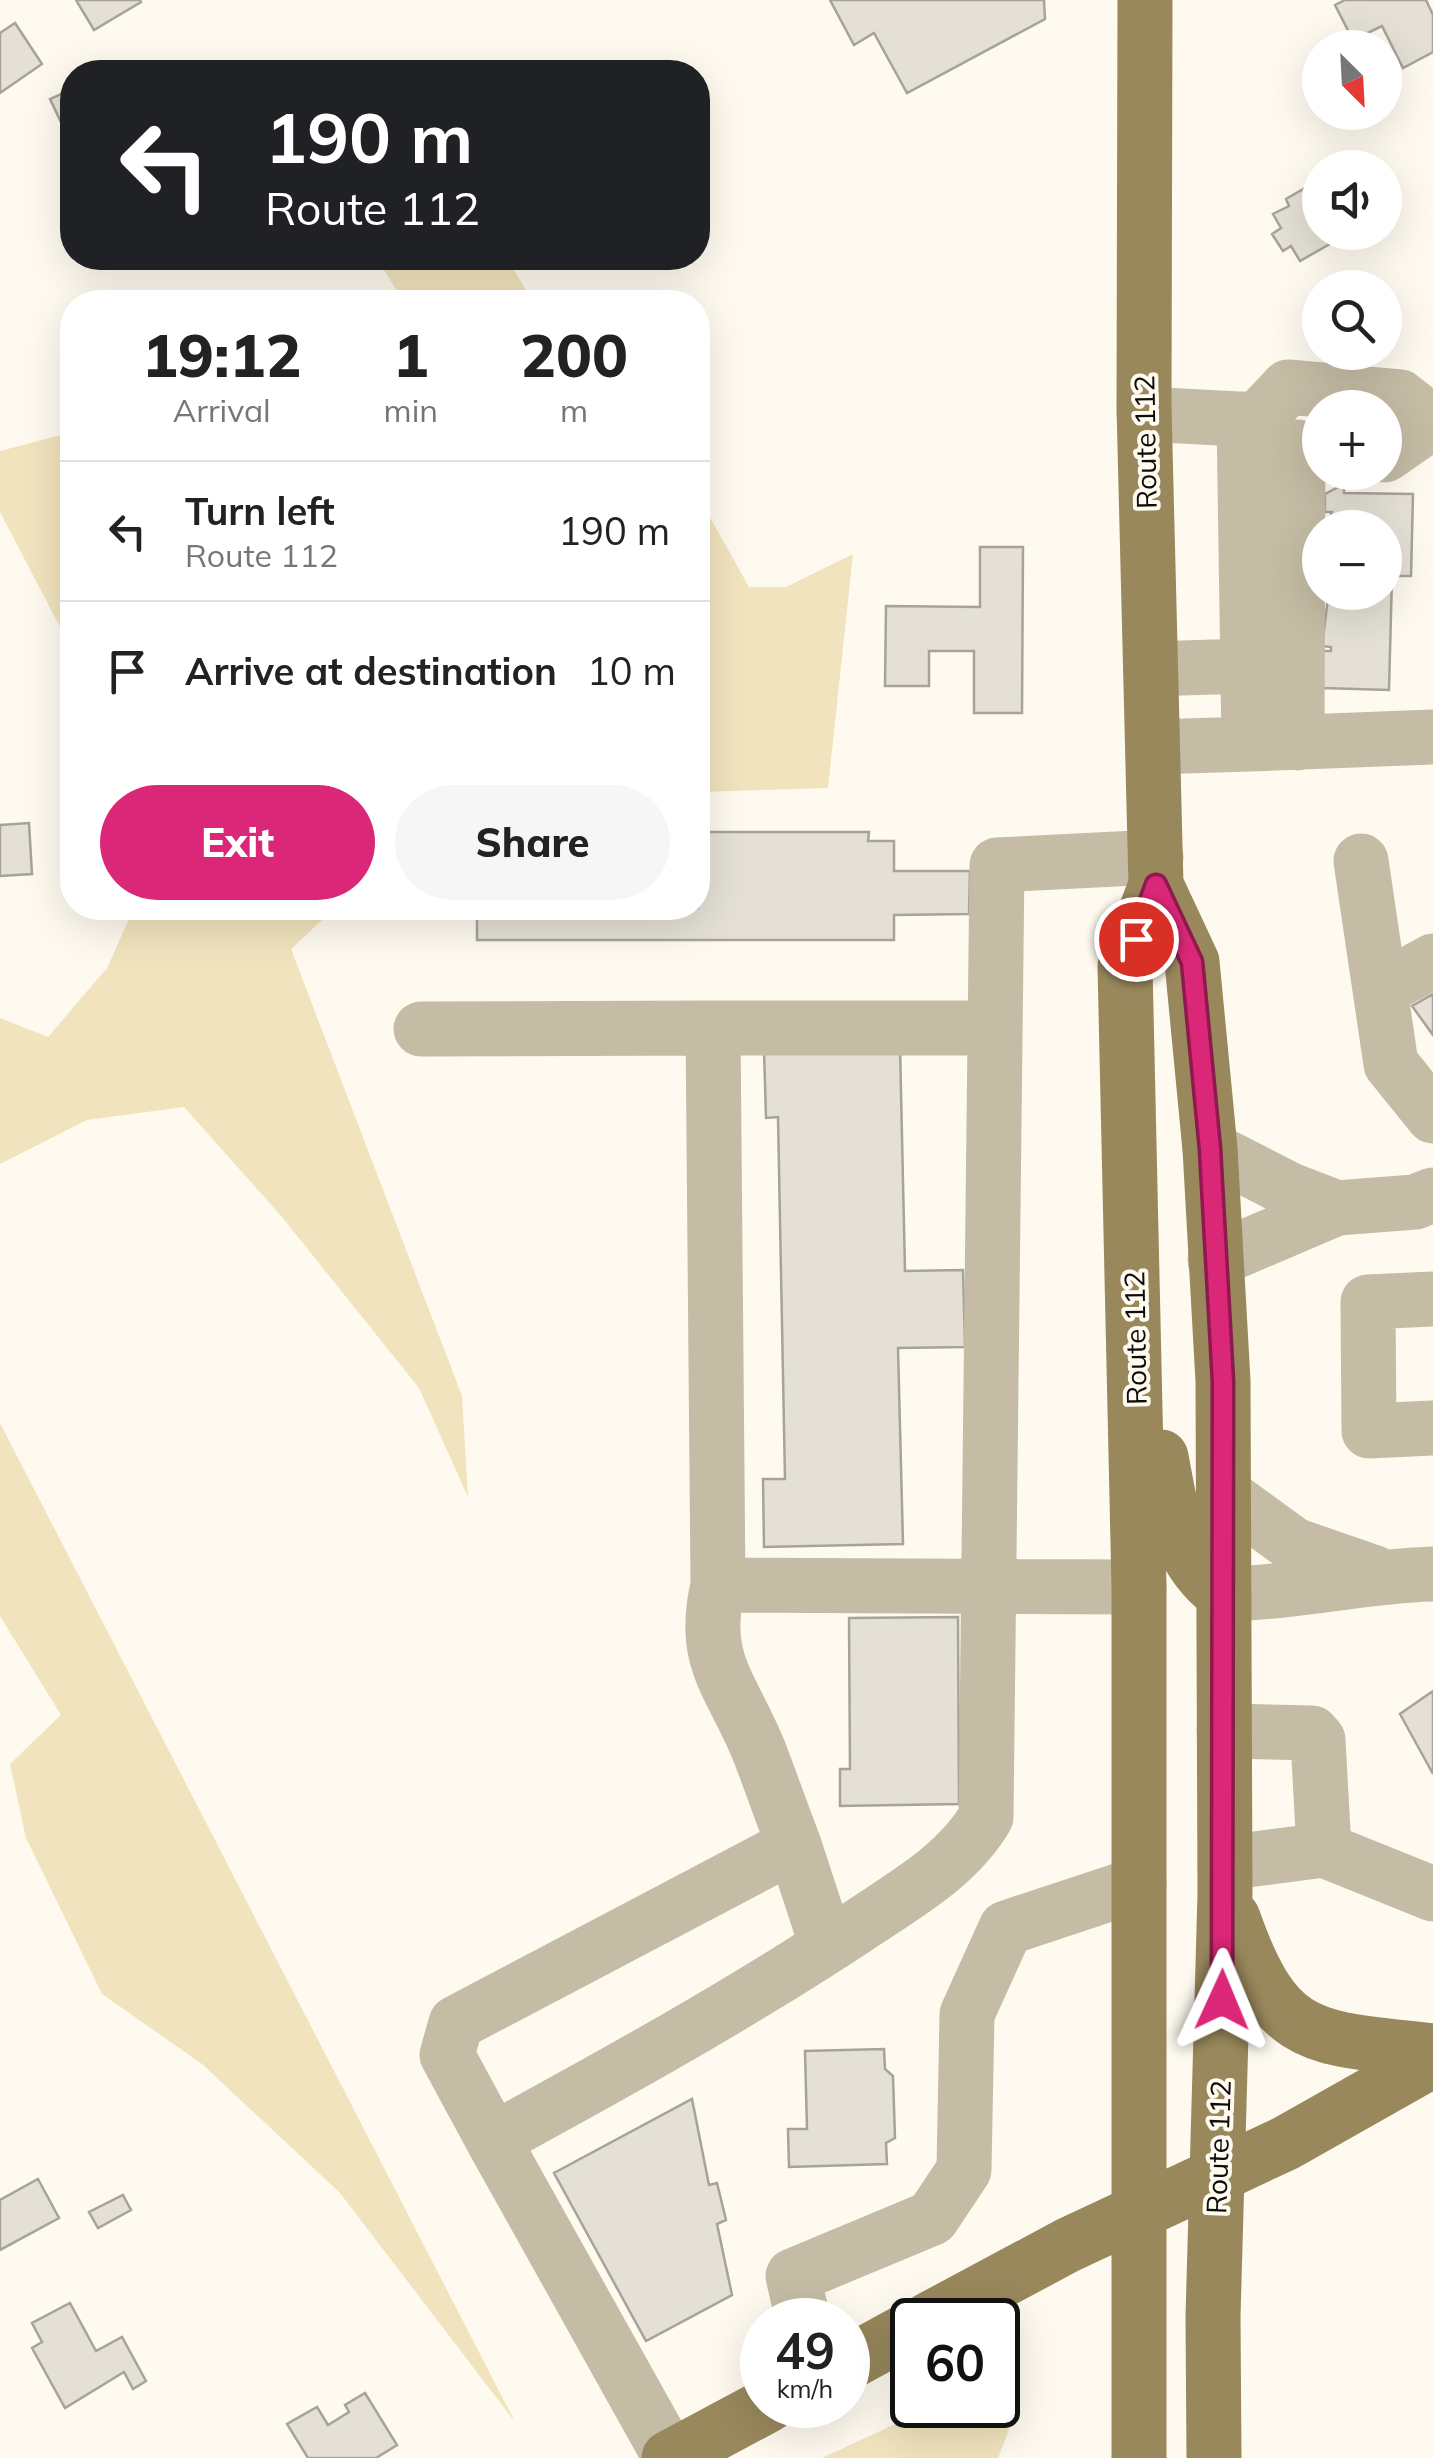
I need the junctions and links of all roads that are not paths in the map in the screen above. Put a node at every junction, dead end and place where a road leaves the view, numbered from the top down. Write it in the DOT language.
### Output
graph roads {
  1 [pos="1145,0"];
  2 [pos="1144,414"];
  3 [pos="1432,423"];
  4 [pos="1280,434"];
  5 [pos="1402,443"];
  6 [pos="1246,666"];
  7 [pos="1150,669"];
  8 [pos="1433,737"];
  9 [pos="1273,743"];
  10 [pos="1153,747"];
  11 [pos="1361,861"];
  12 [pos="1156,871"];
  13 [pos="1433,961"];
  14 [pos="1380,990"];
  15 [pos="713,1028"];
  16 [pos="994,1028"];
  17 [pos="422,1029"];
  18 [pos="1433,1116"];
  19 [pos="1210,1149"];
  20 [pos="1433,1195"];
  21 [pos="1337,1208"];
  22 [pos="1215,1260"];
  23 [pos="1433,1298"];
  24 [pos="1136,1337"];
  25 [pos="1433,1428"];
  26 [pos="1224,1494"];
  27 [pos="1408,1575"];
  28 [pos="718,1585"];
  29 [pos="986,1585"];
  30 [pos="1139,1587"];
  31 [pos="1223,1594"];
  32 [pos="1224,1732"];
  33 [pos="794,1845"];
  34 [pos="1324,1850"];
  35 [pos="1225,1878"];
  36 [pos="1139,1884"];
  37 [pos="1433,1894"];
  38 [pos="828,1946"];
  39 [pos="1433,2051"];
  40 [pos="1433,2060"];
  41 [pos="493,2140"];
  42 [pos="1218,2175"];
  43 [pos="1140,2212"];
  44 [pos="798,2298"];
  45 [pos="971,2298"];
  46 [pos="740,2420"];
  47 [pos="669,2458"];
  48 [pos="1139,2458"];
  49 [pos="1214,2458"];
  1 -- 2 [label="main road, Route 112"];
  2 -- 4 [label="street"];
  2 -- 7 [label="main road, Route 112"];
  3 -- 4 [label="street"];
  3 -- 5 [label="street"];
  4 -- 6 [label="street"];
  4 -- 9 [label="street"];
  6 -- 7 [label="street"];
  6 -- 9 [label="street"];
  7 -- 10 [label="main road, Route 112"];
  8 -- 9 [label="street"];
  9 -- 10 [label="street"];
  10 -- 12 [label="main road, Route 112"];
  11 -- 14 [label="street"];
  12 -- 16 [label="street"];
  12 -- 19 [label="main road, Route 112"];
  12 -- 24 [label="main road, Route 112"];
  13 -- 14 [label="street"];
  14 -- 18 [label="street"];
  15 -- 16 [label="street"];
  15 -- 17 [label="street"];
  15 -- 28 [label="street"];
  16 -- 29 [label="street"];
  19 -- 21 [label="street"];
  19 -- 22 [label="main road, Route 112"];
  20 -- 21 [label="street"];
  21 -- 22 [label="street"];
  22 -- 26 [label="main road, Route 112"];
  23 -- 25 [label="street"];
  24 -- 30 [label="main road, Route 112"];
  24 -- 31 [label="main road"];
  26 -- 27 [label="street"];
  26 -- 31 [label="main road, Route 112"];
  27 -- 31 [label="street"];
  28 -- 29 [label="street"];
  28 -- 33 [label="street"];
  29 -- 30 [label="street"];
  29 -- 38 [label="street"];
  30 -- 36 [label="main road, Route 112"];
  31 -- 32 [label="main road, Route 112"];
  32 -- 34 [label="street"];
  32 -- 35 [label="main road, Route 112"];
  33 -- 38 [label="street"];
  33 -- 41 [label="street"];
  34 -- 35 [label="street"];
  34 -- 37 [label="street"];
  35 -- 39 [label="main road"];
  35 -- 42 [label="main road, Route 112"];
  36 -- 43 [label="main road, Route 112"];
  36 -- 44 [label="street"];
  38 -- 41 [label="street"];
  40 -- 42 [label="main road"];
  41 -- 47 [label="street"];
  42 -- 43 [label="main road"];
  42 -- 49 [label="main road, Route 112"];
  43 -- 45 [label="main road"];
  43 -- 48 [label="main road, Route 112"];
  46 -- 47 [label="main road"];
}
